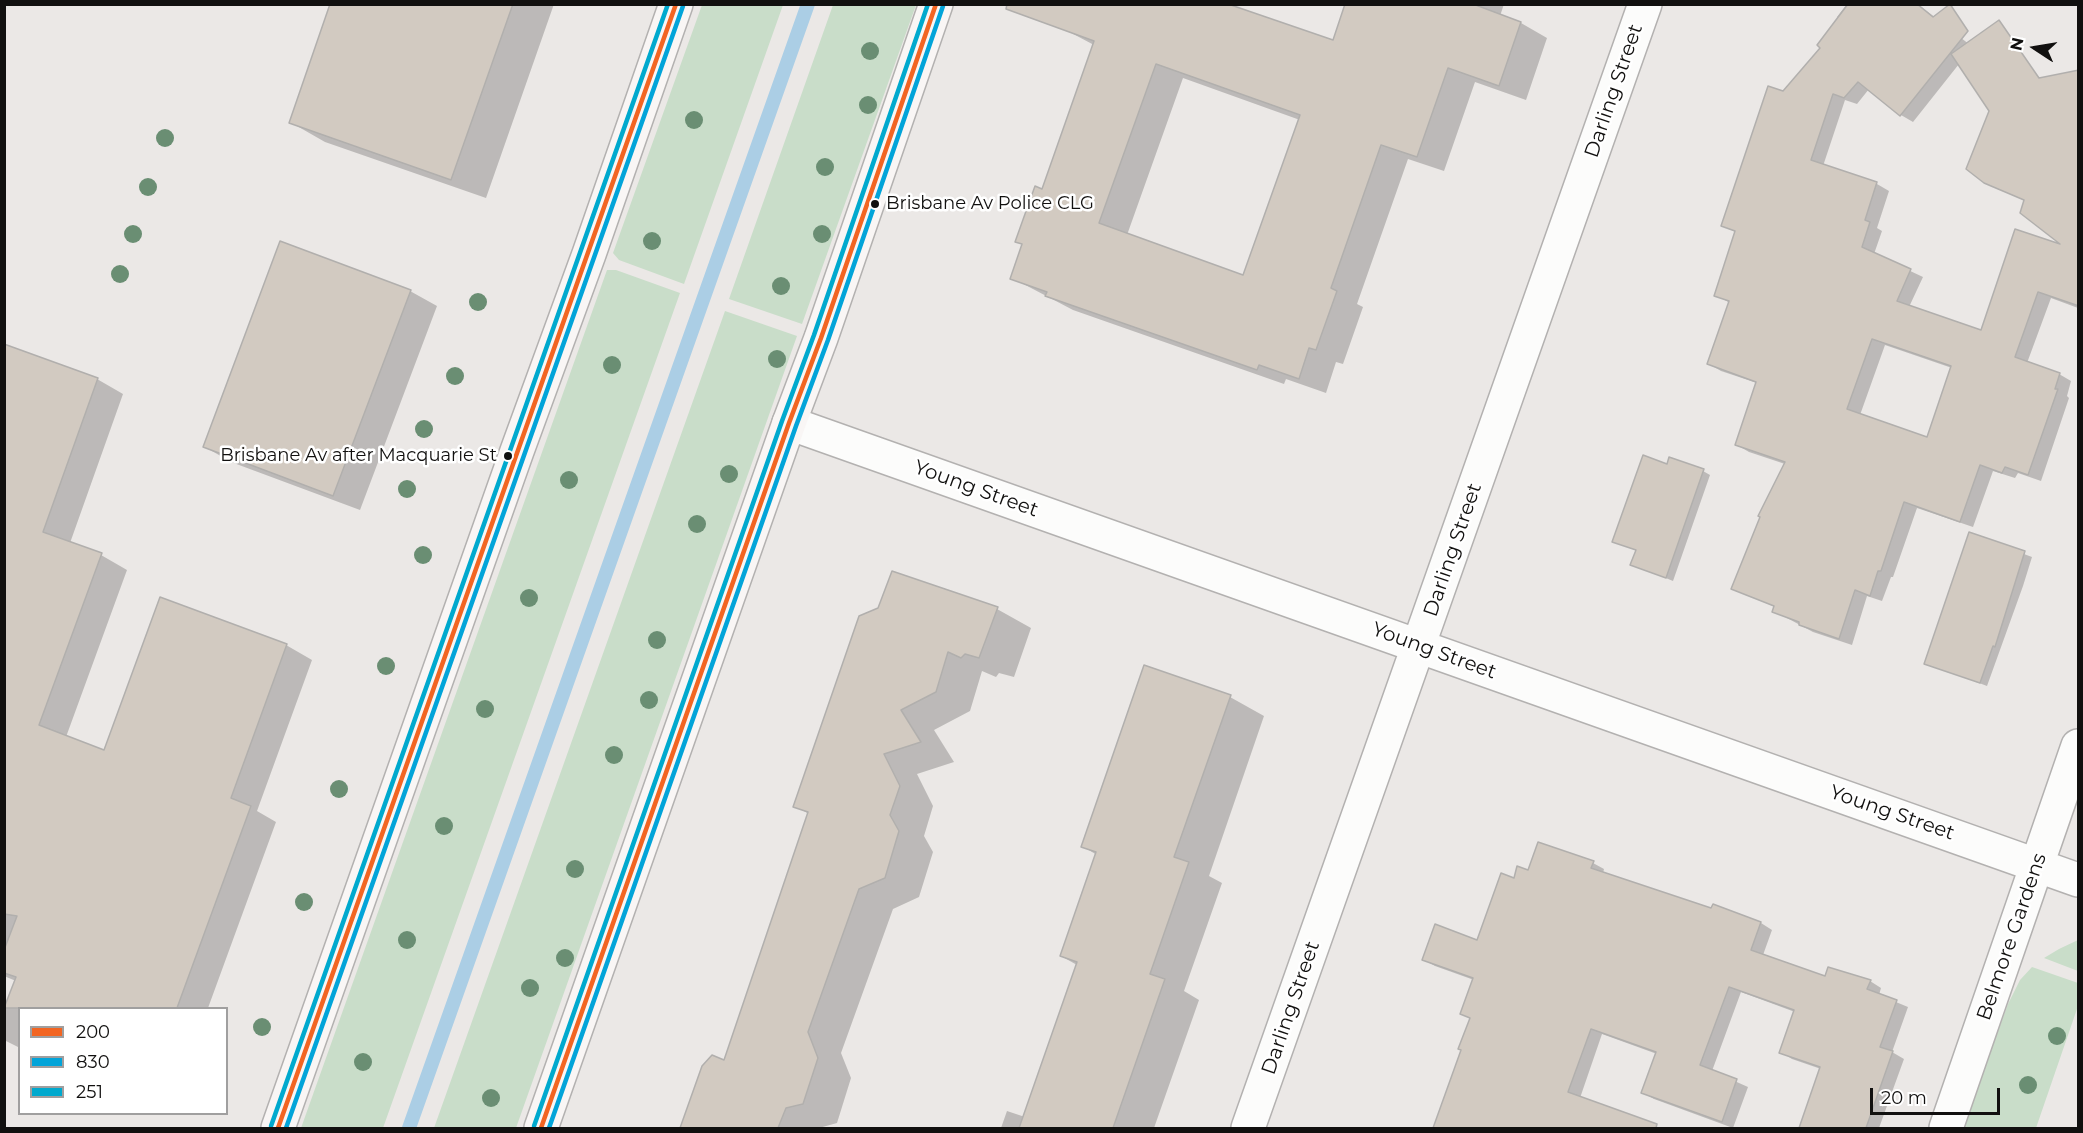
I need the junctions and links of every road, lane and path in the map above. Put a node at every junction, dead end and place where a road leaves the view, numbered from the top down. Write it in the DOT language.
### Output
graph roads {
  1 [pos="676,4"];
  2 [pos="936,4"];
  3 [pos="1645,4"];
  4 [pos="789,423"];
  5 [pos="1419,646"];
  6 [pos="2079,746"];
  7 [pos="2037,866"];
  8 [pos="2079,880"];
  9 [pos="278,1128"];
  10 [pos="541,1128"];
  11 [pos="1248,1128"];
  12 [pos="1946,1128"];
  1 -- 9 [label="main road"];
  2 -- 4 [label="main road"];
  3 -- 5 [label="street, Darling Street"];
  4 -- 5 [label="street, Young Street"];
  4 -- 10 [label="main road"];
  5 -- 7 [label="street, Young Street"];
  5 -- 11 [label="street, Darling Street"];
  6 -- 7 [label="street, Belmore Gardens"];
  7 -- 8 [label="street, Young Street"];
  7 -- 12 [label="street, Belmore Gardens"];
}
